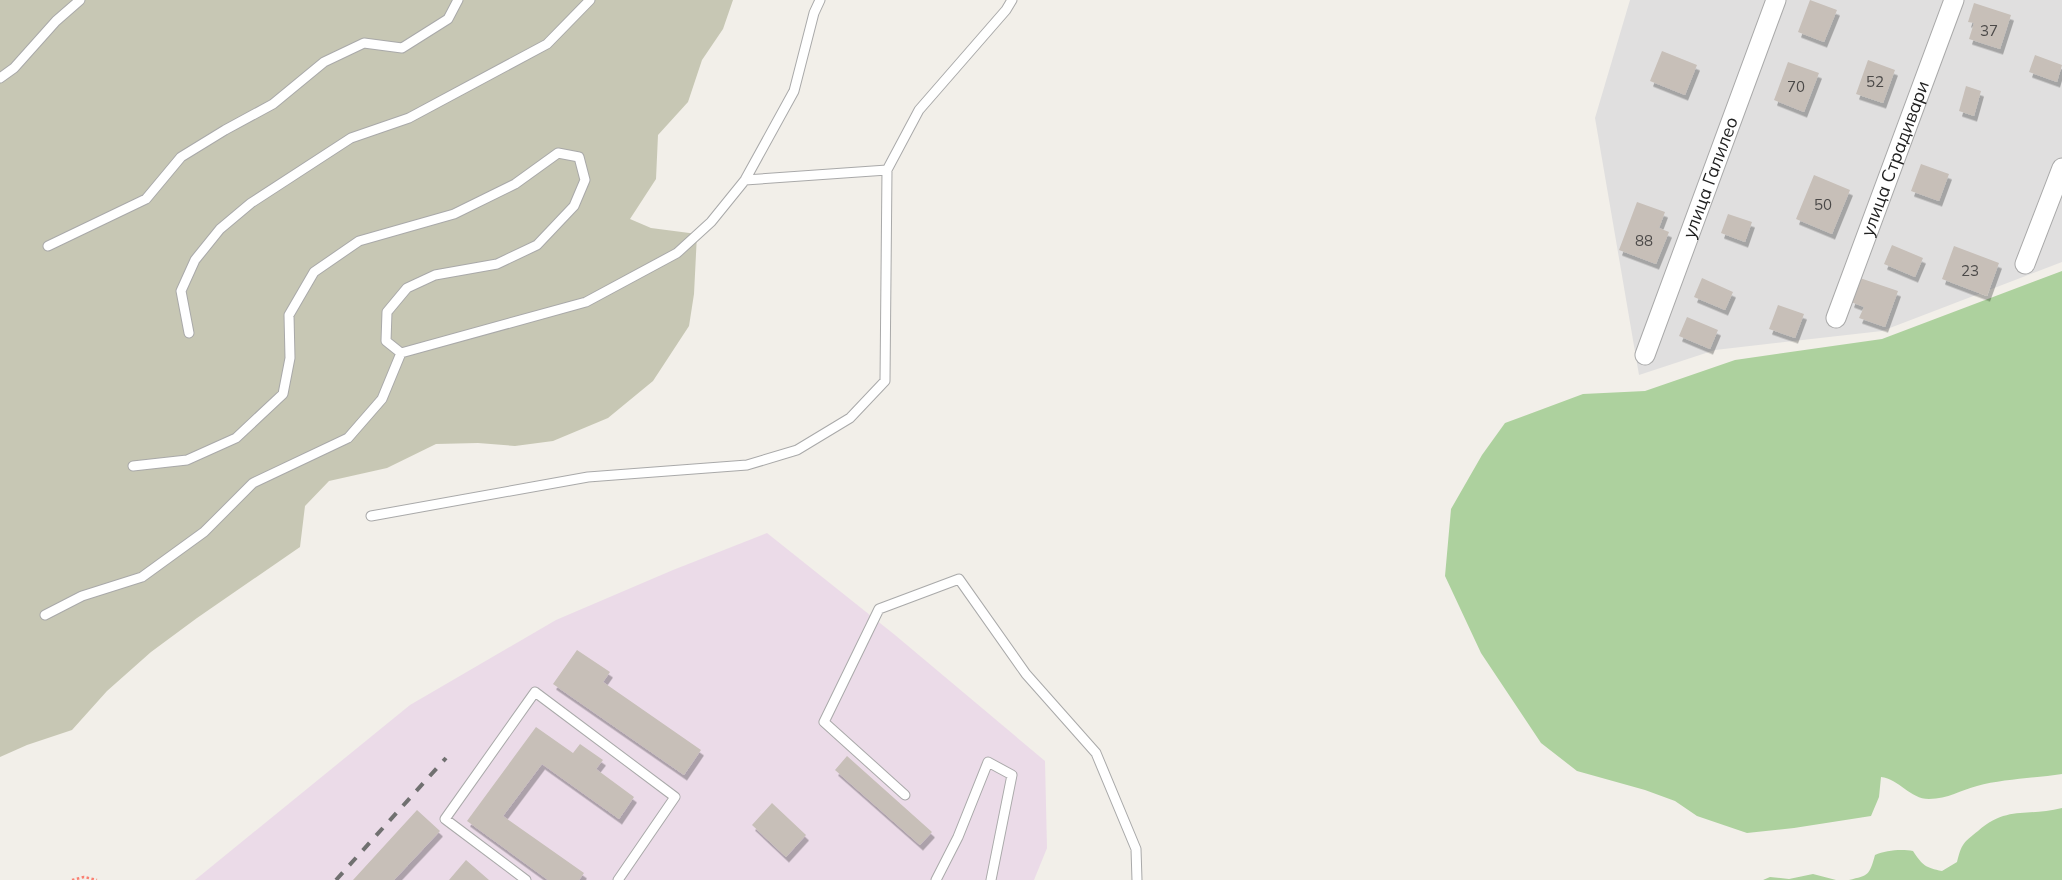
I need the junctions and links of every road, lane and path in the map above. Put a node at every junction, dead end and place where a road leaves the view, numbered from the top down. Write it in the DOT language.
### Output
graph roads {
  1 [pos="80,0"];
  2 [pos="458,0"];
  3 [pos="590,0"];
  4 [pos="820,0"];
  5 [pos="1012,0"];
  6 [pos="1776,0"];
  7 [pos="1954,0"];
  8 [pos="0,78"];
  9 [pos="2062,168"];
  10 [pos="887,170"];
  11 [pos="746,180"];
  12 [pos="48,246"];
  13 [pos="2025,264"];
  14 [pos="1836,318"];
  15 [pos="189,332"];
  16 [pos="402,352"];
  17 [pos="1645,355"];
  18 [pos="133,466"];
  19 [pos="371,516"];
  20 [pos="45,615"];
  21 [pos="905,795"];
  22 [pos="72,880"];
  23 [pos="97,880"];
  24 [pos="526,880"];
  25 [pos="618,880"];
  26 [pos="936,880"];
  27 [pos="991,880"];
  28 [pos="1137,880"];
  1 -- 8 [label="lane"];
  2 -- 12 [label="lane"];
  3 -- 15 [label="lane"];
  4 -- 11 [label="lane"];
  5 -- 10 [label="lane"];
  6 -- 17 [label="street, улица Галилео"];
  7 -- 14 [label="street, улица Страдивари"];
  9 -- 13 [label="street"];
  10 -- 11 [label="lane"];
  10 -- 19 [label="lane"];
  11 -- 16 [label="lane"];
  16 -- 18 [label="lane"];
  16 -- 20 [label="lane"];
  21 -- 28 [label="lane"];
  22 -- 23 [label="path"];
  24 -- 25 [label="lane"];
  26 -- 27 [label="lane"];
}
